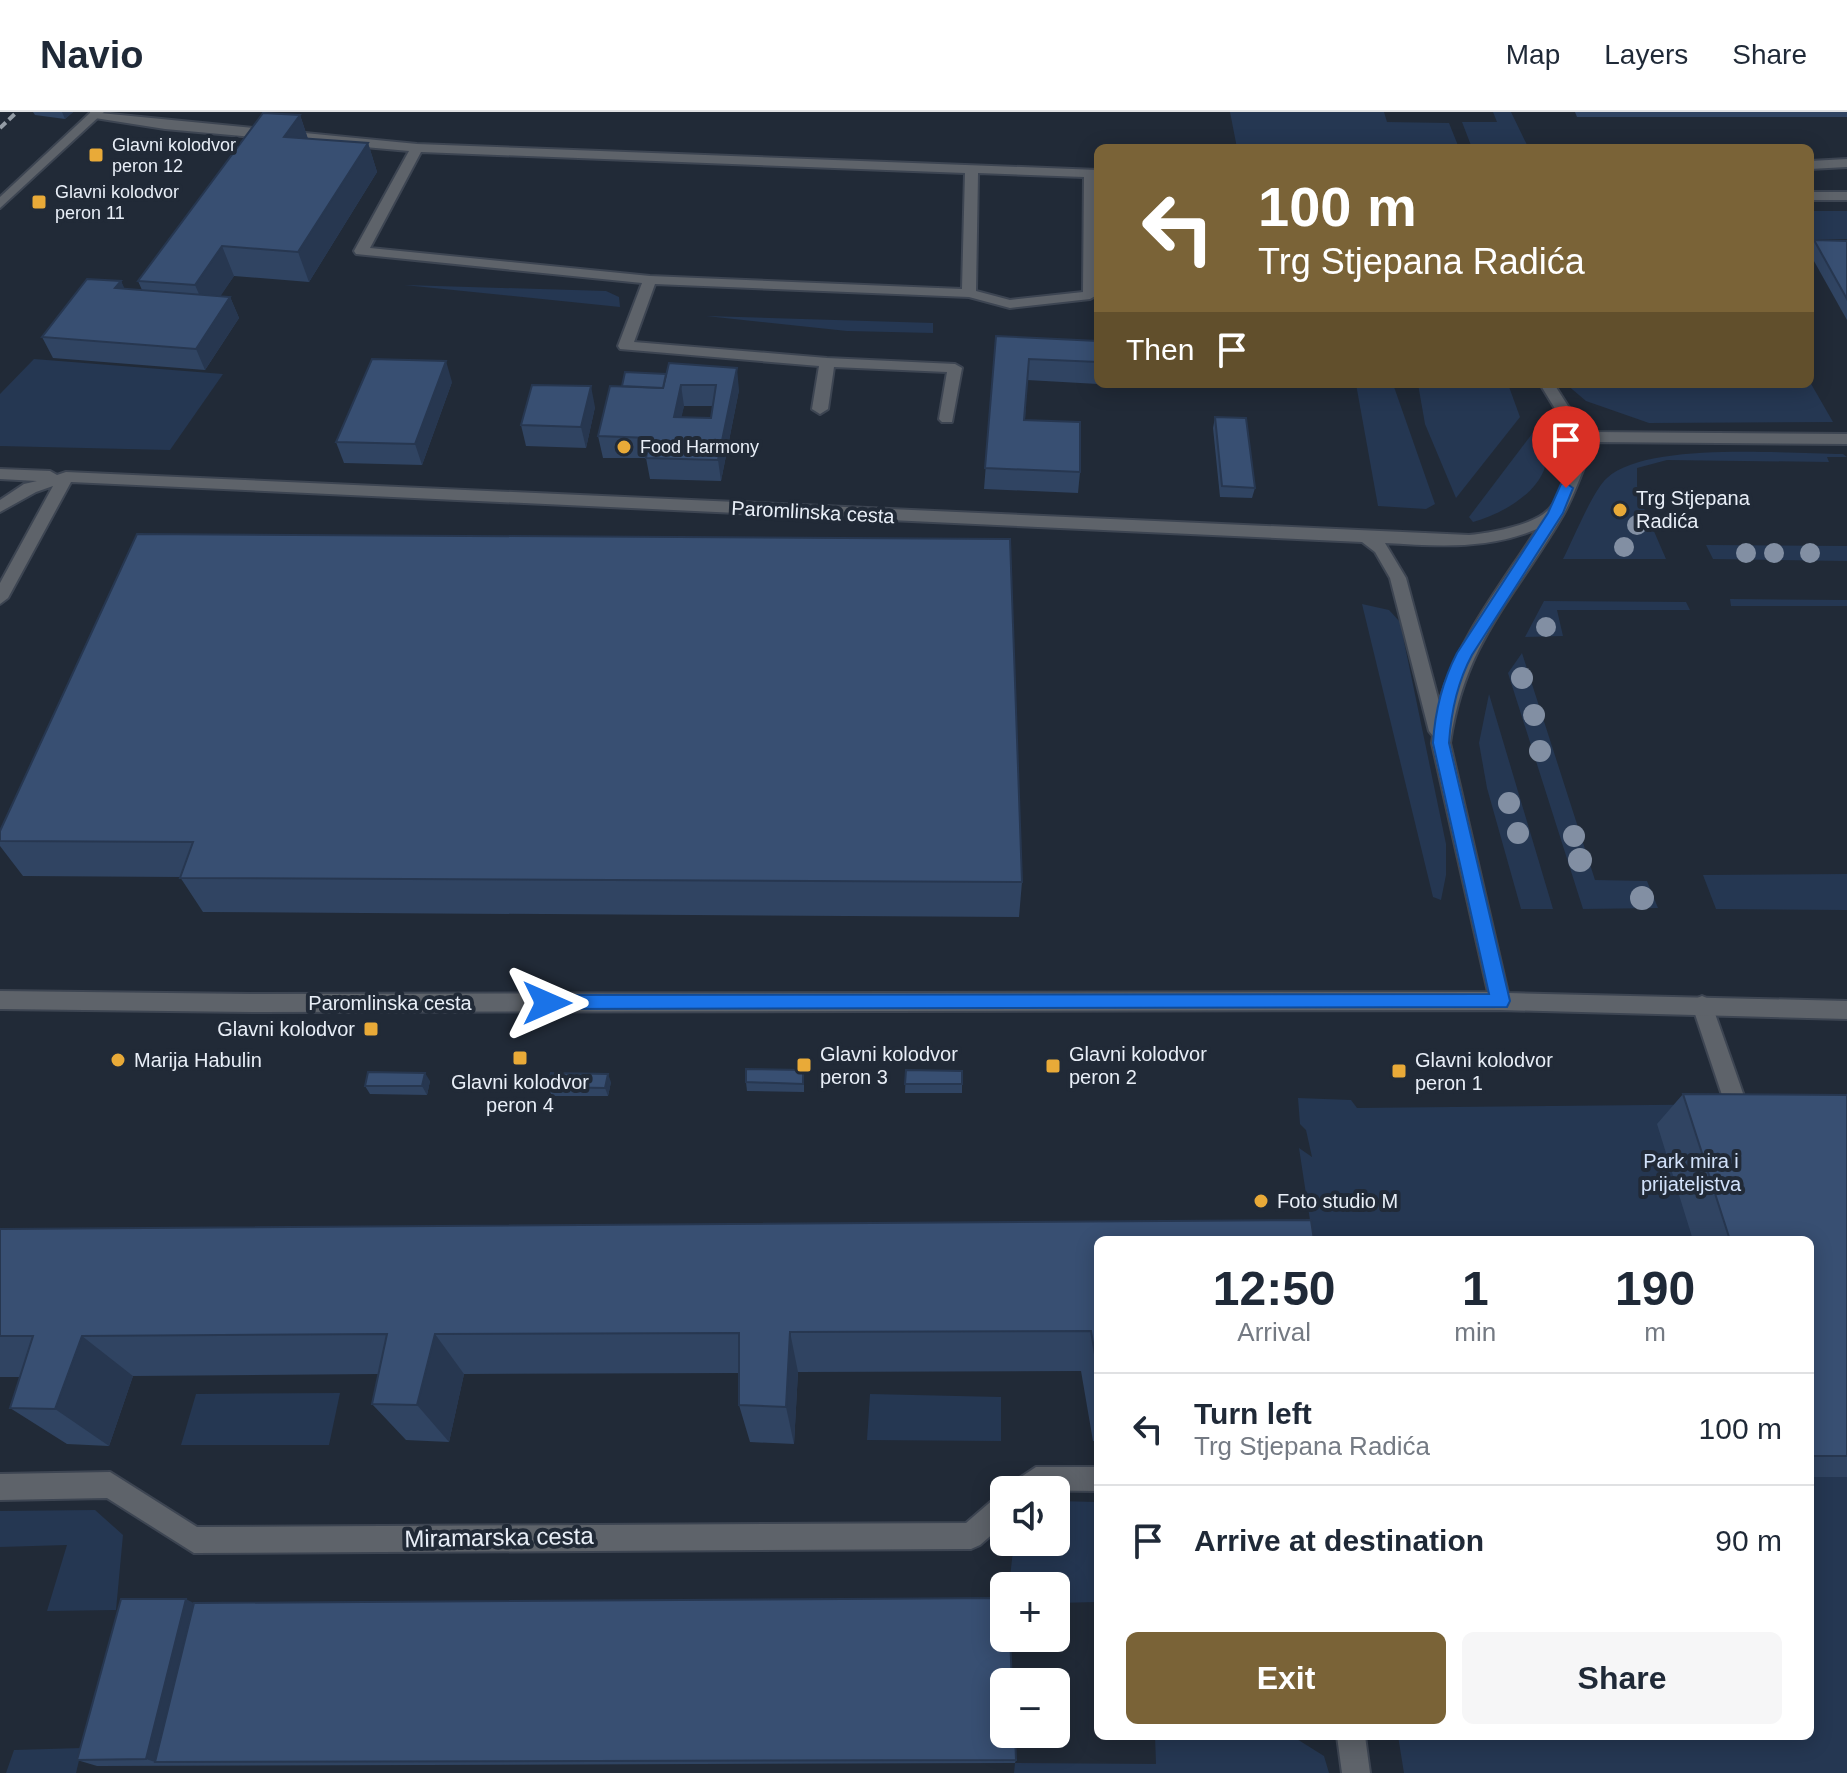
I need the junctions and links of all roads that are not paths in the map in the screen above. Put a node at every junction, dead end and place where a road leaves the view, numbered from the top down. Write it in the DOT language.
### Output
graph roads {
  1 [pos="96,113"];
  2 [pos="417,148"];
  3 [pos="1847,163"];
  4 [pos="1814,165"];
  5 [pos="972,169"];
  6 [pos="1094,174"];
  7 [pos="1814,196"];
  8 [pos="1847,196"];
  9 [pos="0,204"];
  10 [pos="650,280"];
  11 [pos="969,293"];
  12 [pos="827,362"];
  13 [pos="1549,388"];
  14 [pos="820,409"];
  15 [pos="947,419"];
  16 [pos="1588,437"];
  17 [pos="1847,439"];
  18 [pos="0,474"];
  19 [pos="66,477"];
  20 [pos="0,507"];
  21 [pos="1555,513"];
  22 [pos="1367,538"];
  23 [pos="0,598"];
  24 [pos="1441,743"];
  25 [pos="0,1000"];
  26 [pos="1500,1001"];
  27 [pos="1702,1005"];
  28 [pos="1847,1010"];
  29 [pos="1744,1125"];
  30 [pos="1070,1479"];
  31 [pos="1094,1479"];
  32 [pos="0,1487"];
  33 [pos="990,1519"];
  34 [pos="1352,1740"];
  35 [pos="1356,1773"];
  1 -- 2 [label="street"];
  1 -- 9 [label="street"];
  2 -- 5 [label="street"];
  2 -- 10 [label="street"];
  3 -- 4 [label="street"];
  5 -- 6 [label="street"];
  5 -- 11 [label="street"];
  6 -- 11 [label="street"];
  7 -- 8 [label="street"];
  10 -- 11 [label="street"];
  10 -- 12 [label="street"];
  12 -- 14 [label="street"];
  12 -- 15 [label="street"];
  13 -- 16 [label="street"];
  16 -- 17 [label="street"];
  16 -- 21 [label="street"];
  18 -- 19 [label="street"];
  19 -- 20 [label="street, Paromlinska cesta"];
  19 -- 22 [label="street, Paromlinska cesta"];
  19 -- 23 [label="street"];
  21 -- 22 [label="street, Paromlinska cesta"];
  21 -- 24 [label="street"];
  22 -- 24 [label="street"];
  24 -- 26 [label="street"];
  25 -- 26 [label="street, Paromlinska cesta"];
  26 -- 27 [label="street"];
  27 -- 28 [label="street"];
  27 -- 29 [label="street"];
  30 -- 31 [label="street"];
  32 -- 33 [label="street, Miramarska cesta"];
  34 -- 35 [label="street"];
}
